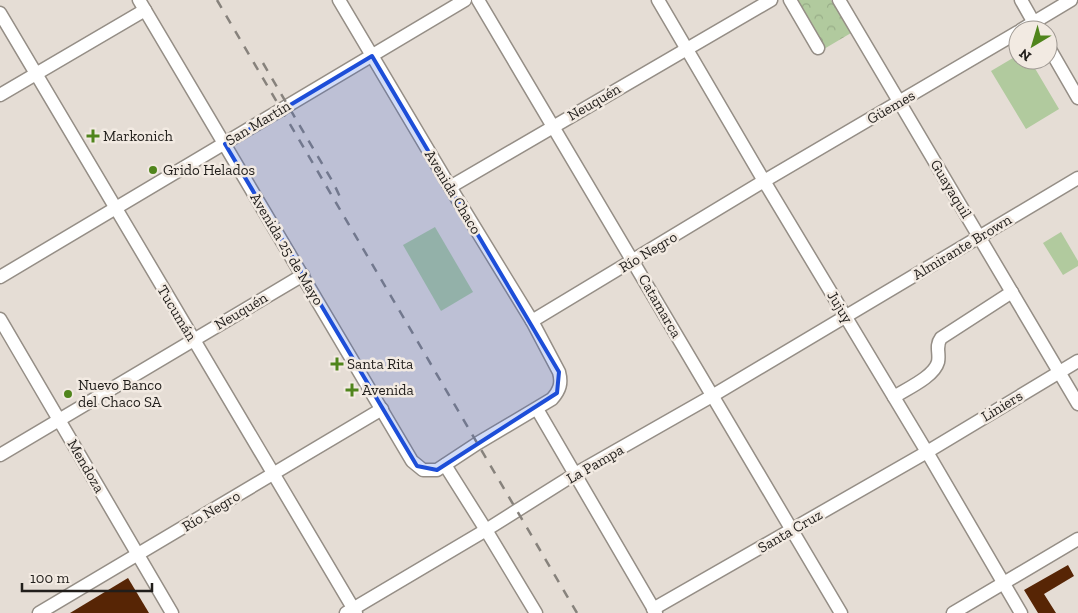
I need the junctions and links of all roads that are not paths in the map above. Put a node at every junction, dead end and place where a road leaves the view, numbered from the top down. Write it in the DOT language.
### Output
graph roads {
  1 [pos="339,0"];
  2 [pos="465,0"];
  3 [pos="478,0"];
  4 [pos="658,0"];
  5 [pos="771,0"];
  6 [pos="790,0"];
  7 [pos="839,0"];
  8 [pos="1021,0"];
  9 [pos="1071,0"];
  10 [pos="142,5"];
  11 [pos="0,13"];
  12 [pos="1033,20"];
  13 [pos="1044,20"];
  14 [pos="1008,38"];
  15 [pos="687,48"];
  16 [pos="818,48"];
  17 [pos="372,56"];
  18 [pos="1058,63"];
  19 [pos="36,74"];
  20 [pos="0,95"];
  21 [pos="1078,98"];
  22 [pos="899,102"];
  23 [pos="553,126"];
  24 [pos="225,144"];
  25 [pos="1078,178"];
  26 [pos="764,182"];
  27 [pos="450,188"];
  28 [pos="115,209"];
  29 [pos="978,236"];
  30 [pos="633,261"];
  31 [pos="302,275"];
  32 [pos="0,277"];
  33 [pos="1012,292"];
  34 [pos="846,317"];
  35 [pos="0,319"];
  36 [pos="532,321"];
  37 [pos="193,340"];
  38 [pos="1078,361"];
  39 [pos="1059,372"];
  40 [pos="712,396"];
  41 [pos="894,397"];
  42 [pos="1078,404"];
  43 [pos="382,409"];
  44 [pos="537,409"];
  45 [pos="59,420"];
  46 [pos="927,452"];
  47 [pos="0,455"];
  48 [pos="444,465"];
  49 [pos="273,474"];
  50 [pos="575,474"];
  51 [pos="486,530"];
  52 [pos="791,530"];
  53 [pos="1078,539"];
  54 [pos="138,554"];
  55 [pos="1004,583"];
  56 [pos="654,611"];
  57 [pos="352,612"];
  58 [pos="39,613"];
  59 [pos="172,613"];
  60 [pos="536,613"];
  61 [pos="841,613"];
  62 [pos="953,613"];
  63 [pos="1022,613"];
  1 -- 17 [label="street, Avenida Chaco"];
  2 -- 17 [label="street, San Martín"];
  3 -- 23 [label="street, Catamarca"];
  4 -- 15 [label="street, Jujuy"];
  5 -- 15 [label="street, Neuquén"];
  6 -- 16 [label="street"];
  7 -- 22 [label="street, Guayaquil"];
  8 -- 12 [label="street"];
  9 -- 13 [label="street, Güemes"];
  10 -- 19 [label="street"];
  10 -- 24 [label="street, Avenida 25 de Mayo"];
  11 -- 19 [label="street, Tucumán"];
  14 -- 22 [label="street, Güemes"];
  15 -- 23 [label="street, Neuquén"];
  15 -- 26 [label="street, Jujuy"];
  17 -- 24 [label="street, San Martín"];
  17 -- 27 [label="street, Avenida Chaco"];
  18 -- 21 [label="street"];
  19 -- 20 [label="street"];
  19 -- 28 [label="street, Tucumán"];
  22 -- 26 [label="street, Güemes"];
  22 -- 29 [label="street, Guayaquil"];
  23 -- 27 [label="street, Neuquén"];
  23 -- 30 [label="street, Catamarca"];
  24 -- 28 [label="street, San Martín"];
  24 -- 31 [label="street, Avenida 25 de Mayo"];
  25 -- 29 [label="street, Almirante Brown"];
  26 -- 30 [label="street, Río Negro"];
  26 -- 34 [label="street, Jujuy"];
  27 -- 36 [label="street, Avenida Chaco"];
  28 -- 32 [label="street, San Martín"];
  28 -- 37 [label="street, Tucumán"];
  29 -- 33 [label="street, Guayaquil"];
  29 -- 34 [label="street, Almirante Brown"];
  30 -- 36 [label="street, Río Negro"];
  30 -- 40 [label="street, Catamarca"];
  31 -- 37 [label="street, Neuquén"];
  31 -- 43 [label="street, Avenida 25 de Mayo"];
  33 -- 39 [label="street, Guayaquil"];
  33 -- 41 [label="street"];
  34 -- 40 [label="street, La Pampa"];
  34 -- 41 [label="street, Jujuy"];
  35 -- 45 [label="street, Mendoza"];
  36 -- 44 [label="street, Avenida Chaco"];
  37 -- 45 [label="street, Neuquén"];
  37 -- 49 [label="street, Tucumán"];
  38 -- 39 [label="street, Liniers"];
  39 -- 42 [label="street, Guayaquil"];
  39 -- 46 [label="street, Liniers"];
  40 -- 50 [label="street, La Pampa"];
  40 -- 52 [label="street, Catamarca"];
  41 -- 46 [label="street, Jujuy"];
  43 -- 48 [label="street, Avenida 25 de Mayo"];
  43 -- 49 [label="street, Río Negro"];
  44 -- 48 [label="street"];
  44 -- 50 [label="street"];
  45 -- 47 [label="street, Neuquén"];
  45 -- 54 [label="street, Mendoza"];
  46 -- 52 [label="street, Santa Cruz"];
  46 -- 55 [label="street, Jujuy"];
  48 -- 51 [label="street"];
  49 -- 54 [label="street, Río Negro"];
  49 -- 57 [label="street, Tucumán"];
  50 -- 51 [label="street, La Pampa"];
  50 -- 56 [label="street"];
  51 -- 57 [label="street, La Pampa"];
  51 -- 60 [label="street"];
  52 -- 56 [label="street, Santa Cruz"];
  52 -- 61 [label="street, Catamarca"];
  53 -- 55 [label="street"];
  54 -- 58 [label="street, Río Negro"];
  54 -- 59 [label="street, Mendoza"];
  55 -- 62 [label="street"];
  55 -- 63 [label="street, Jujuy"];
}
